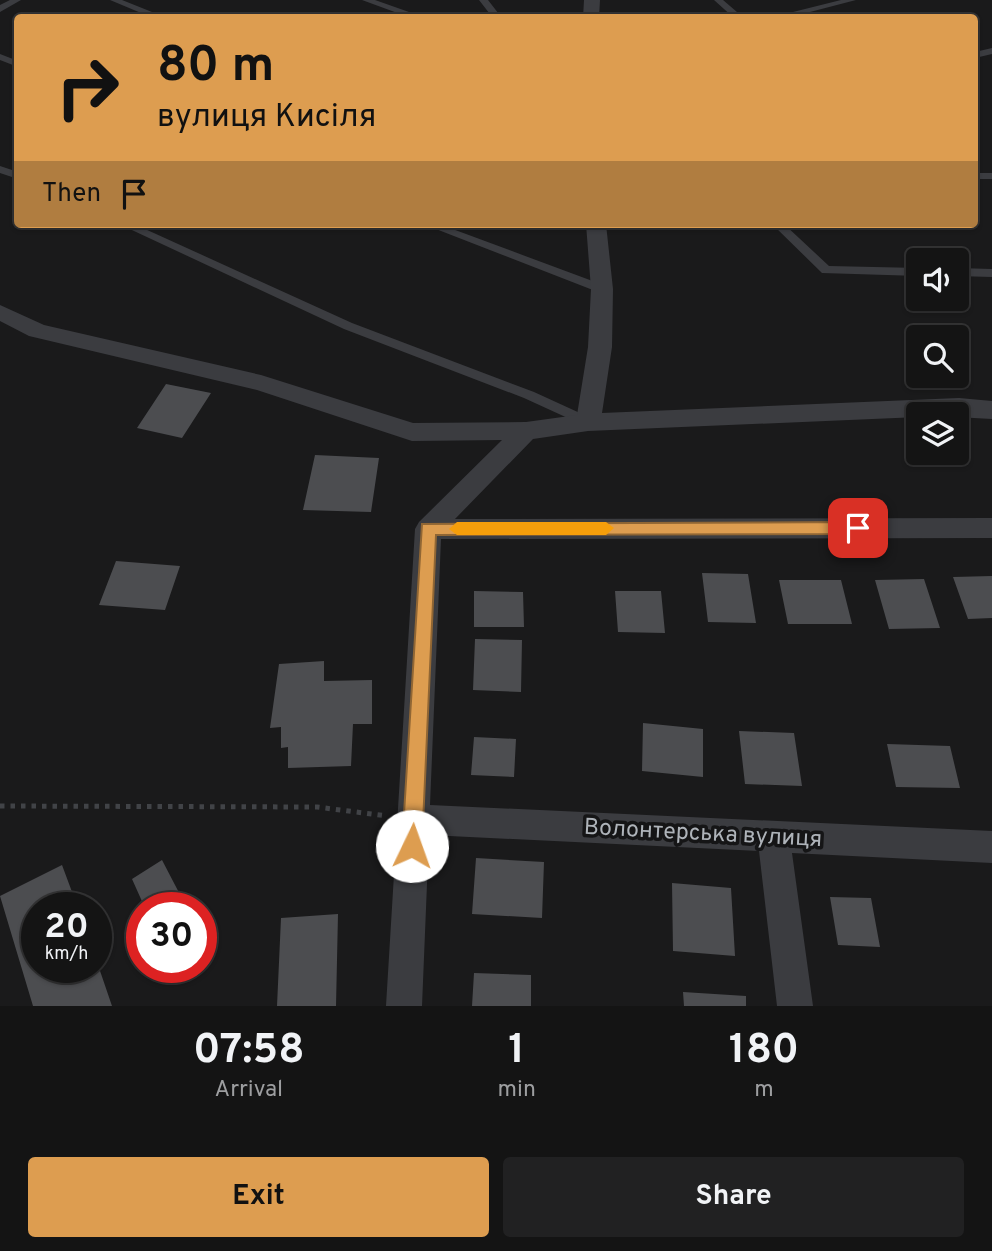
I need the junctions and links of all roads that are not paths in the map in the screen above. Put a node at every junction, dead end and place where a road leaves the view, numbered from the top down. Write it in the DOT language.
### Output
graph roads {
  1 [pos="18,0"];
  2 [pos="114,0"];
  3 [pos="366,0"];
  4 [pos="482,0"];
  5 [pos="718,0"];
  6 [pos="852,0"];
  7 [pos="0,9"];
  8 [pos="152,14"];
  9 [pos="410,14"];
  10 [pos="494,14"];
  11 [pos="735,14"];
  12 [pos="791,14"];
  13 [pos="134,228"];
  14 [pos="440,228"];
  15 [pos="596,228"];
  16 [pos="782,228"];
  17 [pos="906,272"];
  18 [pos="969,272"];
  19 [pos="992,273"];
  20 [pos="602,289"];
  21 [pos="0,312"];
  22 [pos="992,410"];
  23 [pos="588,422"];
  24 [pos="526,431"];
  25 [pos="992,528"];
  26 [pos="428,529"];
  27 [pos="413,819"];
  28 [pos="773,835"];
  29 [pos="992,847"];
  30 [pos="404,1006"];
  31 [pos="795,1006"];
  1 -- 7 [label="lane"];
  2 -- 8 [label="lane"];
  3 -- 9 [label="lane"];
  4 -- 10 [label="lane"];
  5 -- 11 [label="lane"];
  6 -- 12 [label="lane"];
  13 -- 23 [label="lane"];
  14 -- 20 [label="lane"];
  15 -- 20 [label="street"];
  16 -- 17 [label="lane"];
  18 -- 19 [label="lane"];
  20 -- 23 [label="street"];
  21 -- 24 [label="street"];
  22 -- 23 [label="street"];
  23 -- 24 [label="street"];
  24 -- 26 [label="street"];
  25 -- 26 [label="street"];
  26 -- 27 [label="street"];
  27 -- 28 [label="street, Волонтерська вулиця"];
  27 -- 30 [label="street"];
  28 -- 29 [label="street, Волонтерська вулиця"];
  28 -- 31 [label="street"];
}
